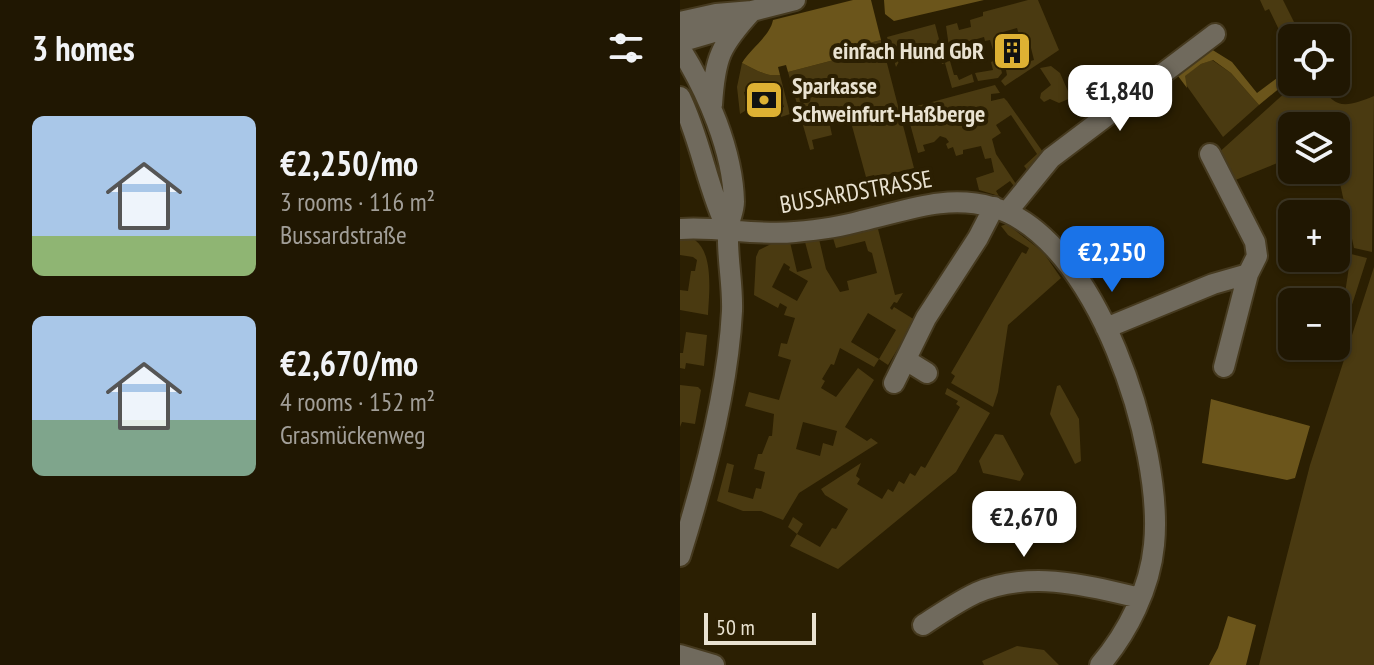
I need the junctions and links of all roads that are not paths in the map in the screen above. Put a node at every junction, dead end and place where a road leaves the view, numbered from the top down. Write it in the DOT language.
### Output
graph roads {
  1 [pos="795,0"];
  2 [pos="752,11"];
  3 [pos="680,22"];
  4 [pos="1215,34"];
  5 [pos="680,45"];
  6 [pos="680,97"];
  7 [pos="712,109"];
  8 [pos="1210,154"];
  9 [pos="1000,210"];
  10 [pos="680,229"];
  11 [pos="728,231"];
  12 [pos="1248,274"];
  13 [pos="1106,328"];
  14 [pos="906,360"];
  15 [pos="1224,367"];
  16 [pos="927,373"];
  17 [pos="894,383"];
  18 [pos="680,556"];
  19 [pos="1140,598"];
  20 [pos="923,625"];
  21 [pos="680,655"];
  22 [pos="714,665"];
  23 [pos="1100,665"];
  1 -- 2 [label="street"];
  2 -- 3 [label="street"];
  2 -- 5 [label="street"];
  2 -- 7 [label="street"];
  4 -- 9 [label="street"];
  5 -- 7 [label="street"];
  6 -- 11 [label="street"];
  7 -- 11 [label="street"];
  8 -- 12 [label="street"];
  9 -- 11 [label="street, BUSSARDSTRASSE"];
  9 -- 13 [label="street, BUSSARDSTRASSE"];
  9 -- 14 [label="street"];
  10 -- 11 [label="street, BUSSARDSTRASSE"];
  11 -- 18 [label="street"];
  12 -- 13 [label="street"];
  12 -- 15 [label="street"];
  13 -- 19 [label="street, BUSSARDSTRASSE"];
  14 -- 16 [label="street"];
  14 -- 17 [label="street"];
  19 -- 20 [label="street"];
  19 -- 23 [label="street, BUSSARDSTRASSE"];
  21 -- 22 [label="street"];
}
